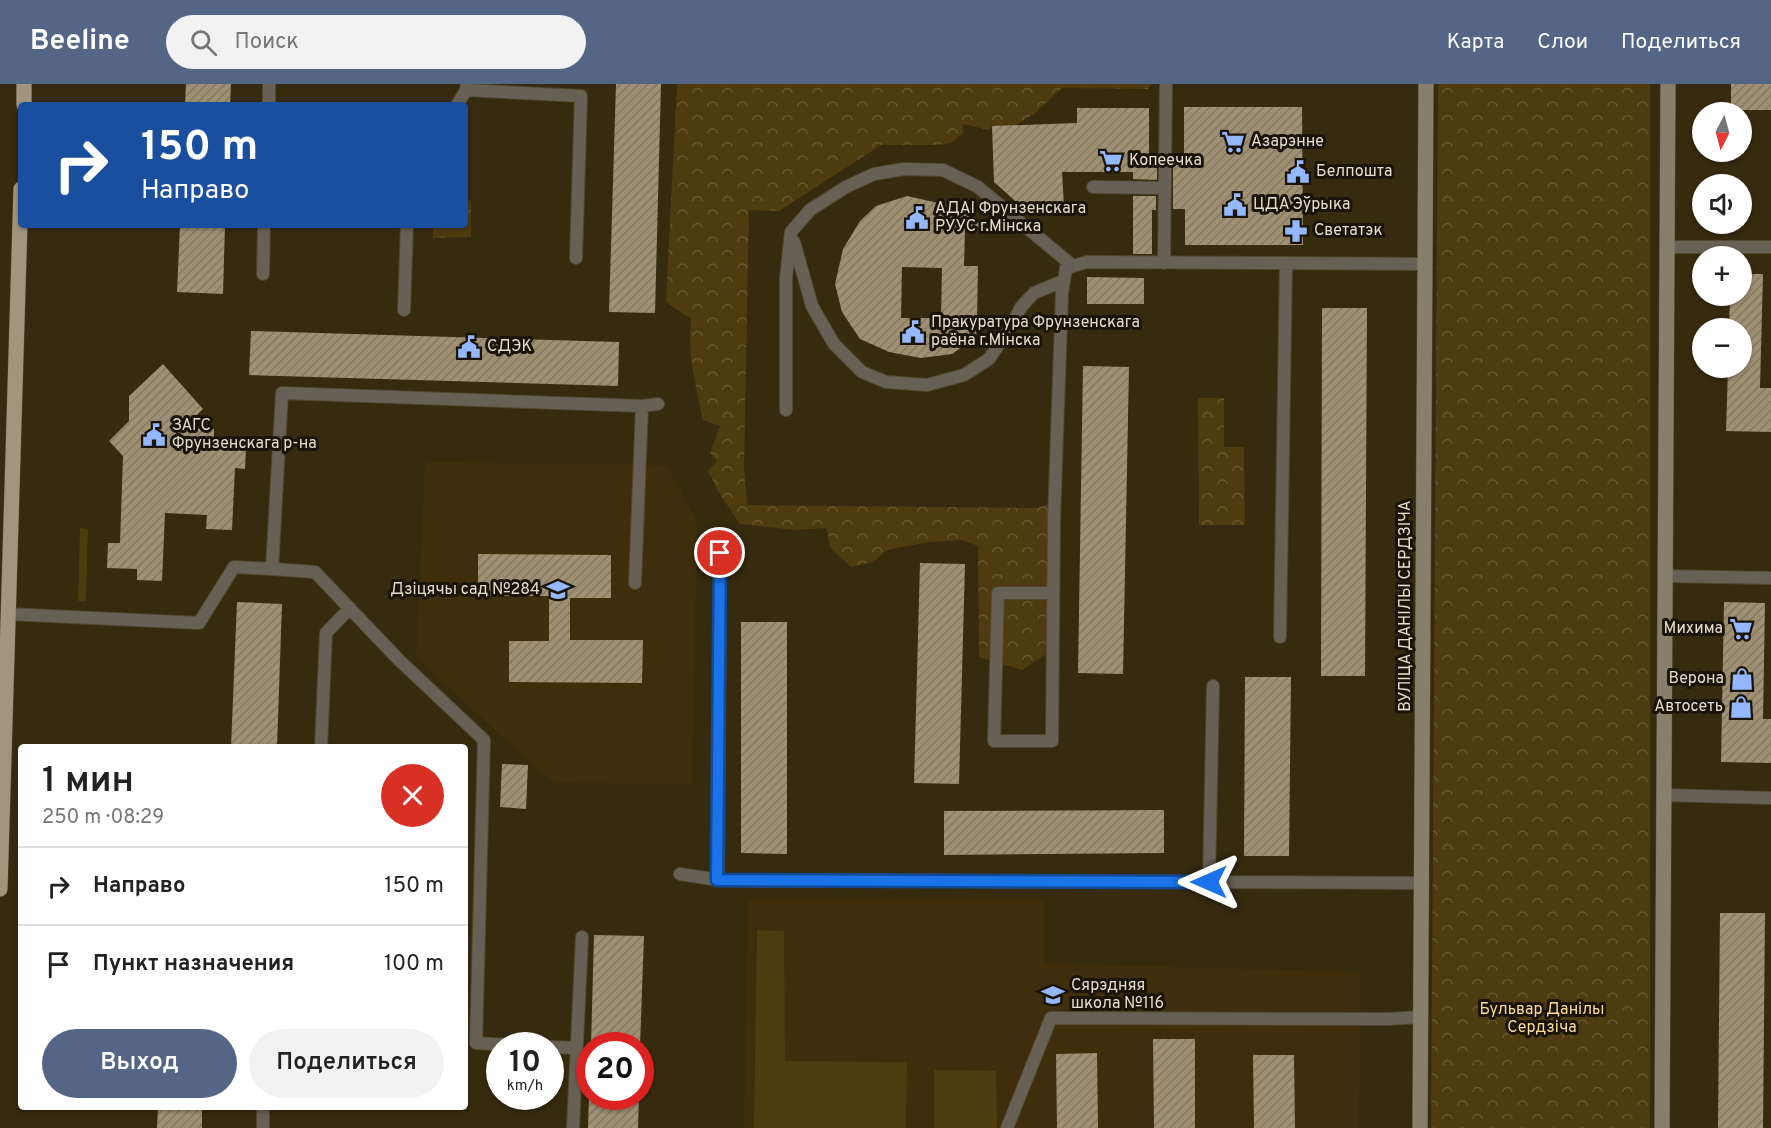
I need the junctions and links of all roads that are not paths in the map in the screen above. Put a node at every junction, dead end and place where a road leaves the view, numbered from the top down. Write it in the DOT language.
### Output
graph roads {
  1 [pos="24,84"];
  2 [pos="269,84"];
  3 [pos="1166,84"];
  4 [pos="1426,84"];
  5 [pos="1668,84"];
  6 [pos="466,87"];
  7 [pos="24,102"];
  8 [pos="269,102"];
  9 [pos="458,102"];
  10 [pos="1093,187"];
  11 [pos="1165,188"];
  12 [pos="20,228"];
  13 [pos="264,228"];
  14 [pos="407,228"];
  15 [pos="791,232"];
  16 [pos="1667,247"];
  17 [pos="1771,247"];
  18 [pos="576,258"];
  19 [pos="1164,263"];
  20 [pos="1286,263"];
  21 [pos="1425,264"];
  22 [pos="1073,266"];
  23 [pos="262,274"];
  24 [pos="1063,281"];
  25 [pos="404,310"];
  26 [pos="658,404"];
  27 [pos="642,406"];
  28 [pos="786,410"];
  29 [pos="720,553"];
  30 [pos="272,569"];
  31 [pos="1666,576"];
  32 [pos="1771,578"];
  33 [pos="636,583"];
  34 [pos="1053,593"];
  35 [pos="350,608"];
  36 [pos="8,614"];
  37 [pos="1280,637"];
  38 [pos="1213,686"];
  39 [pos="321,744"];
  40 [pos="1664,795"];
  41 [pos="1771,798"];
  42 [pos="680,874"];
  43 [pos="717,880"];
  44 [pos="1209,882"];
  45 [pos="1422,883"];
  46 [pos="0,889"];
  47 [pos="582,937"];
  48 [pos="1420,1017"];
  49 [pos="577,1032"];
  50 [pos="486,1044"];
  51 [pos="564,1048"];
  52 [pos="576,1048"];
  53 [pos="263,1110"];
  54 [pos="262,1128"];
  55 [pos="573,1128"];
  56 [pos="1007,1128"];
  57 [pos="1420,1128"];
  58 [pos="1662,1128"];
  1 -- 7 [label="main road"];
  2 -- 8 [label="lane"];
  3 -- 11 [label="lane"];
  4 -- 21 [label="street, ВУЛІЦА ДАНІЛЫ СЕРДЗІЧА"];
  5 -- 16 [label="street"];
  6 -- 9 [label="lane"];
  6 -- 18 [label="lane"];
  10 -- 11 [label="lane"];
  11 -- 19 [label="lane"];
  12 -- 36 [label="main road"];
  13 -- 23 [label="lane"];
  14 -- 25 [label="lane"];
  15 -- 22 [label="lane"];
  15 -- 24 [label="lane"];
  15 -- 28 [label="lane"];
  16 -- 17 [label="lane"];
  16 -- 31 [label="street"];
  19 -- 20 [label="lane"];
  19 -- 22 [label="lane"];
  20 -- 21 [label="lane"];
  20 -- 37 [label="lane"];
  21 -- 45 [label="street, ВУЛІЦА ДАНІЛЫ СЕРДЗІЧА"];
  22 -- 24 [label="lane"];
  24 -- 34 [label="lane"];
  26 -- 27 [label="lane"];
  27 -- 30 [label="lane"];
  27 -- 33 [label="lane"];
  29 -- 43 [label="lane"];
  30 -- 35 [label="lane"];
  30 -- 36 [label="lane"];
  31 -- 32 [label="lane"];
  31 -- 40 [label="street"];
  34 -- 34 [label="lane"];
  35 -- 39 [label="lane"];
  35 -- 50 [label="lane"];
  36 -- 46 [label="main road"];
  38 -- 44 [label="lane"];
  40 -- 41 [label="lane"];
  40 -- 58 [label="street"];
  42 -- 43 [label="lane"];
  43 -- 44 [label="lane"];
  44 -- 45 [label="lane"];
  45 -- 48 [label="street, ВУЛІЦА ДАНІЛЫ СЕРДЗІЧА"];
  47 -- 49 [label="lane"];
  48 -- 56 [label="lane"];
  48 -- 57 [label="street, ВУЛІЦА ДАНІЛЫ СЕРДЗІЧА"];
  51 -- 52 [label="lane"];
  52 -- 55 [label="lane"];
  53 -- 54 [label="lane"];
}
